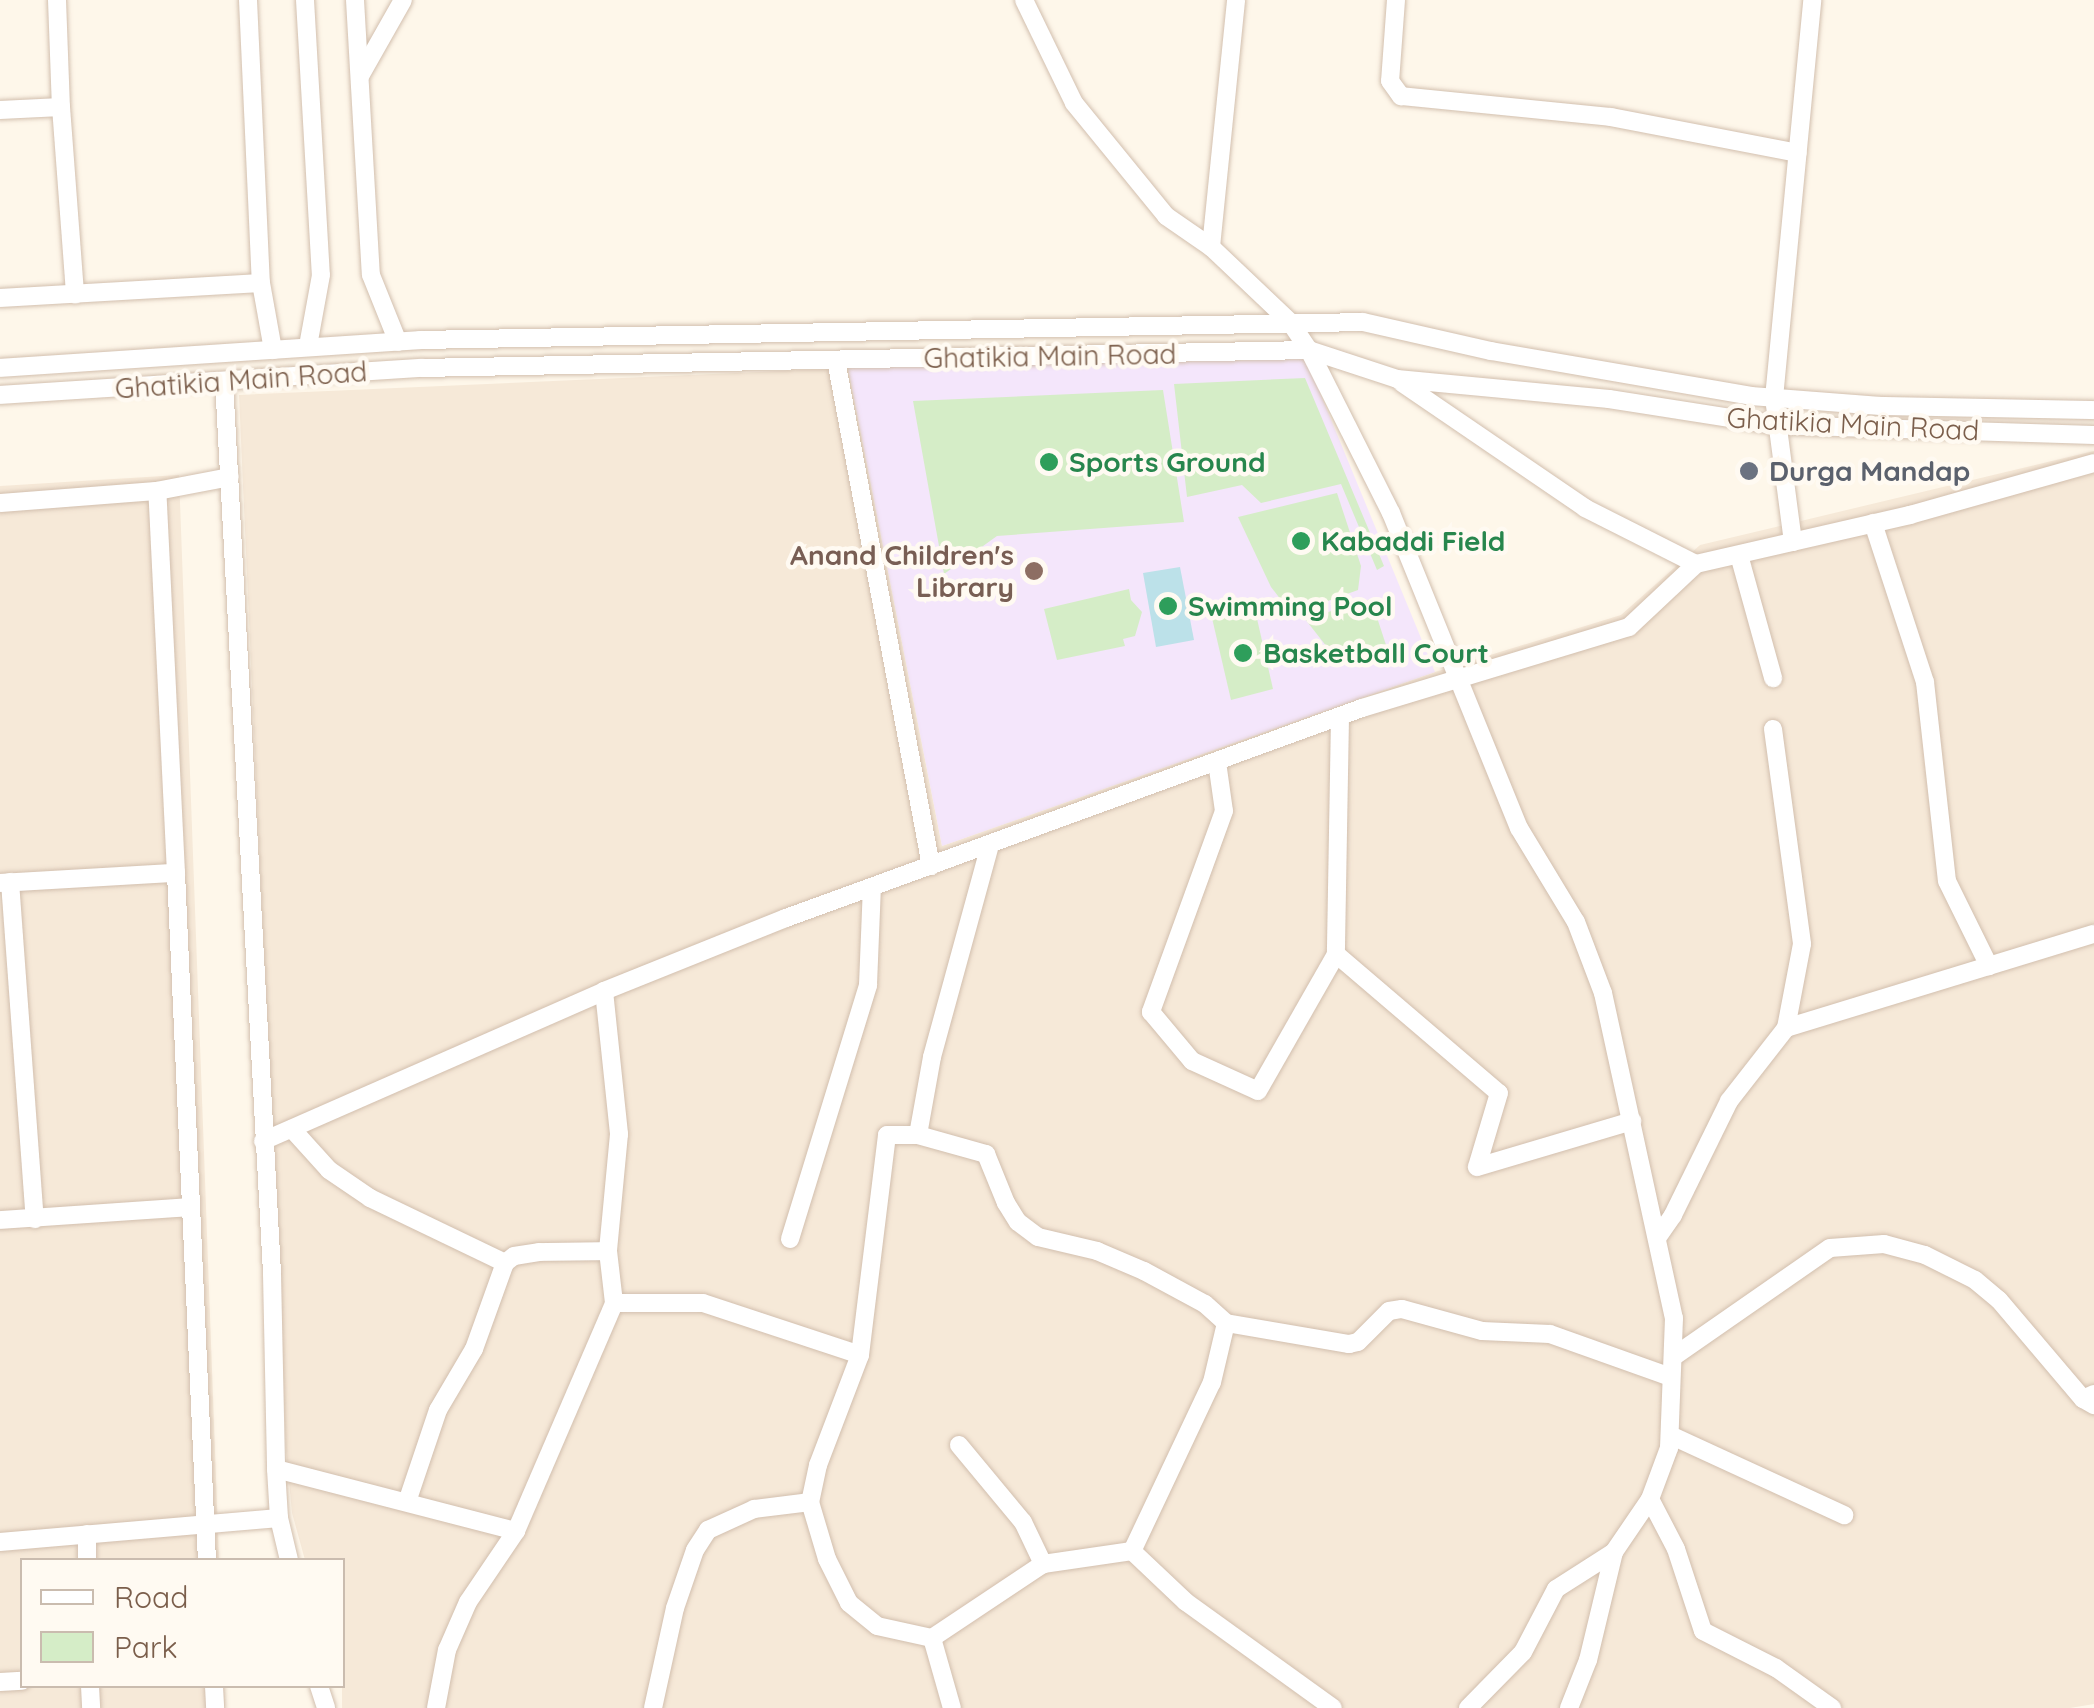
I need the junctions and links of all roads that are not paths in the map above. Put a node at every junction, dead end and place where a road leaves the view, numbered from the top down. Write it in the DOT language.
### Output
graph roads {
  1 [pos="57,0"];
  2 [pos="248,0"];
  3 [pos="305,0"];
  4 [pos="356,0"];
  5 [pos="403,0"];
  6 [pos="1024,0"];
  7 [pos="1236,0"];
  8 [pos="1396,0"];
  9 [pos="1812,0"];
  10 [pos="360,76"];
  11 [pos="61,107"];
  12 [pos="0,110"];
  13 [pos="1798,152"];
  14 [pos="1210,247"];
  15 [pos="261,283"];
  16 [pos="75,294"];
  17 [pos="0,298"];
  18 [pos="1290,322"];
  19 [pos="582,337"];
  20 [pos="398,342"];
  21 [pos="308,346"];
  22 [pos="273,350"];
  23 [pos="1309,350"];
  24 [pos="836,360"];
  25 [pos="584,365"];
  26 [pos="8,367"];
  27 [pos="1397,380"];
  28 [pos="224,381"];
  29 [pos="10,395"];
  30 [pos="1774,398"];
  31 [pos="2094,410"];
  32 [pos="1775,425"];
  33 [pos="2094,435"];
  34 [pos="2094,463"];
  35 [pos="230,478"];
  36 [pos="157,491"];
  37 [pos="0,504"];
  38 [pos="1873,523"];
  39 [pos="1793,542"];
  40 [pos="1739,554"];
  41 [pos="1696,564"];
  42 [pos="1455,678"];
  43 [pos="1773,678"];
  44 [pos="1340,716"];
  45 [pos="1773,729"];
  46 [pos="1217,762"];
  47 [pos="990,845"];
  48 [pos="931,866"];
  49 [pos="176,874"];
  50 [pos="5,882"];
  51 [pos="872,886"];
  52 [pos="2094,934"];
  53 [pos="1336,954"];
  54 [pos="1990,966"];
  55 [pos="604,991"];
  56 [pos="1786,1028"];
  57 [pos="1632,1120"];
  58 [pos="292,1129"];
  59 [pos="918,1135"];
  60 [pos="264,1142"];
  61 [pos="190,1207"];
  62 [pos="34,1219"];
  63 [pos="0,1220"];
  64 [pos="1657,1238"];
  65 [pos="790,1239"];
  66 [pos="608,1252"];
  67 [pos="505,1264"];
  68 [pos="614,1303"];
  69 [pos="1226,1323"];
  70 [pos="860,1355"];
  71 [pos="1672,1367"];
  72 [pos="2090,1399"];
  73 [pos="1670,1435"];
  74 [pos="960,1445"];
  75 [pos="276,1469"];
  76 [pos="1650,1500"];
  77 [pos="407,1502"];
  78 [pos="810,1502"];
  79 [pos="1844,1515"];
  80 [pos="279,1518"];
  81 [pos="205,1526"];
  82 [pos="516,1531"];
  83 [pos="87,1534"];
  84 [pos="0,1542"];
  85 [pos="1132,1551"];
  86 [pos="1614,1552"];
  87 [pos="88,1558"];
  88 [pos="207,1558"];
  89 [pos="289,1558"];
  90 [pos="1043,1564"];
  91 [pos="932,1638"];
  92 [pos="436,1708"];
  93 [pos="653,1708"];
  94 [pos="952,1708"];
  95 [pos="1333,1708"];
  96 [pos="1468,1708"];
  97 [pos="1568,1708"];
  98 [pos="1832,1708"];
  1 -- 11 [label="street"];
  2 -- 15 [label="street"];
  3 -- 21 [label="street"];
  4 -- 10 [label="street"];
  5 -- 10 [label="street"];
  6 -- 14 [label="street"];
  7 -- 14 [label="street"];
  8 -- 13 [label="street"];
  9 -- 13 [label="street"];
  10 -- 20 [label="street"];
  11 -- 12 [label="street"];
  11 -- 16 [label="street"];
  13 -- 30 [label="street"];
  14 -- 18 [label="street"];
  15 -- 16 [label="street"];
  15 -- 22 [label="street"];
  16 -- 17 [label="street"];
  18 -- 19 [label="street, Ghatikia Main Road"];
  18 -- 23 [label="street"];
  18 -- 30 [label="street, Ghatikia Main Road"];
  19 -- 20 [label="street, Ghatikia Main Road"];
  19 -- 25 [label="street"];
  20 -- 21 [label="street, Ghatikia Main Road"];
  21 -- 22 [label="street, Ghatikia Main Road"];
  22 -- 26 [label="street, Ghatikia Main Road"];
  23 -- 24 [label="street, Ghatikia Main Road"];
  23 -- 27 [label="street, Ghatikia Main Road"];
  23 -- 42 [label="street"];
  24 -- 25 [label="street, Ghatikia Main Road"];
  24 -- 48 [label="street"];
  25 -- 28 [label="street, Ghatikia Main Road"];
  26 -- 29 [label="street"];
  27 -- 32 [label="street, Ghatikia Main Road"];
  27 -- 41 [label="street"];
  28 -- 29 [label="street, Ghatikia Main Road"];
  28 -- 35 [label="street"];
  30 -- 31 [label="street, Ghatikia Main Road"];
  30 -- 32 [label="street"];
  32 -- 33 [label="street, Ghatikia Main Road"];
  32 -- 39 [label="street"];
  34 -- 38 [label="street"];
  35 -- 36 [label="street"];
  35 -- 60 [label="street"];
  36 -- 37 [label="street"];
  36 -- 49 [label="street"];
  38 -- 39 [label="street"];
  38 -- 54 [label="street"];
  39 -- 40 [label="street"];
  40 -- 41 [label="street"];
  40 -- 43 [label="street"];
  41 -- 42 [label="street"];
  42 -- 44 [label="street"];
  42 -- 57 [label="street"];
  44 -- 46 [label="street"];
  44 -- 53 [label="street"];
  45 -- 56 [label="street"];
  46 -- 47 [label="street"];
  46 -- 53 [label="street"];
  47 -- 48 [label="street"];
  47 -- 59 [label="street"];
  48 -- 51 [label="street"];
  49 -- 50 [label="street"];
  49 -- 61 [label="street"];
  50 -- 62 [label="street"];
  51 -- 55 [label="street"];
  51 -- 65 [label="street"];
  52 -- 54 [label="street"];
  53 -- 57 [label="street"];
  54 -- 56 [label="street"];
  55 -- 58 [label="street"];
  55 -- 66 [label="street"];
  56 -- 64 [label="street"];
  57 -- 64 [label="street"];
  58 -- 60 [label="street"];
  58 -- 67 [label="street"];
  59 -- 69 [label="street"];
  59 -- 70 [label="street"];
  60 -- 75 [label="street"];
  61 -- 62 [label="street"];
  61 -- 81 [label="street"];
  62 -- 63 [label="street"];
  64 -- 71 [label="street"];
  66 -- 67 [label="street"];
  66 -- 68 [label="street"];
  67 -- 77 [label="street"];
  68 -- 70 [label="street"];
  68 -- 82 [label="street"];
  69 -- 71 [label="street"];
  69 -- 85 [label="street"];
  70 -- 78 [label="street"];
  71 -- 72 [label="street"];
  71 -- 73 [label="street"];
  73 -- 76 [label="street"];
  73 -- 79 [label="street"];
  74 -- 90 [label="street"];
  75 -- 77 [label="street"];
  75 -- 80 [label="street"];
  76 -- 86 [label="street"];
  76 -- 98 [label="street"];
  77 -- 82 [label="street"];
  78 -- 91 [label="street"];
  78 -- 93 [label="street"];
  80 -- 81 [label="street"];
  80 -- 89 [label="street"];
  81 -- 83 [label="street"];
  81 -- 88 [label="street"];
  82 -- 92 [label="street"];
  83 -- 84 [label="street"];
  83 -- 87 [label="street"];
  85 -- 90 [label="street"];
  85 -- 95 [label="street"];
  86 -- 96 [label="street"];
  86 -- 97 [label="street"];
  90 -- 91 [label="street"];
  91 -- 94 [label="street"];
}
